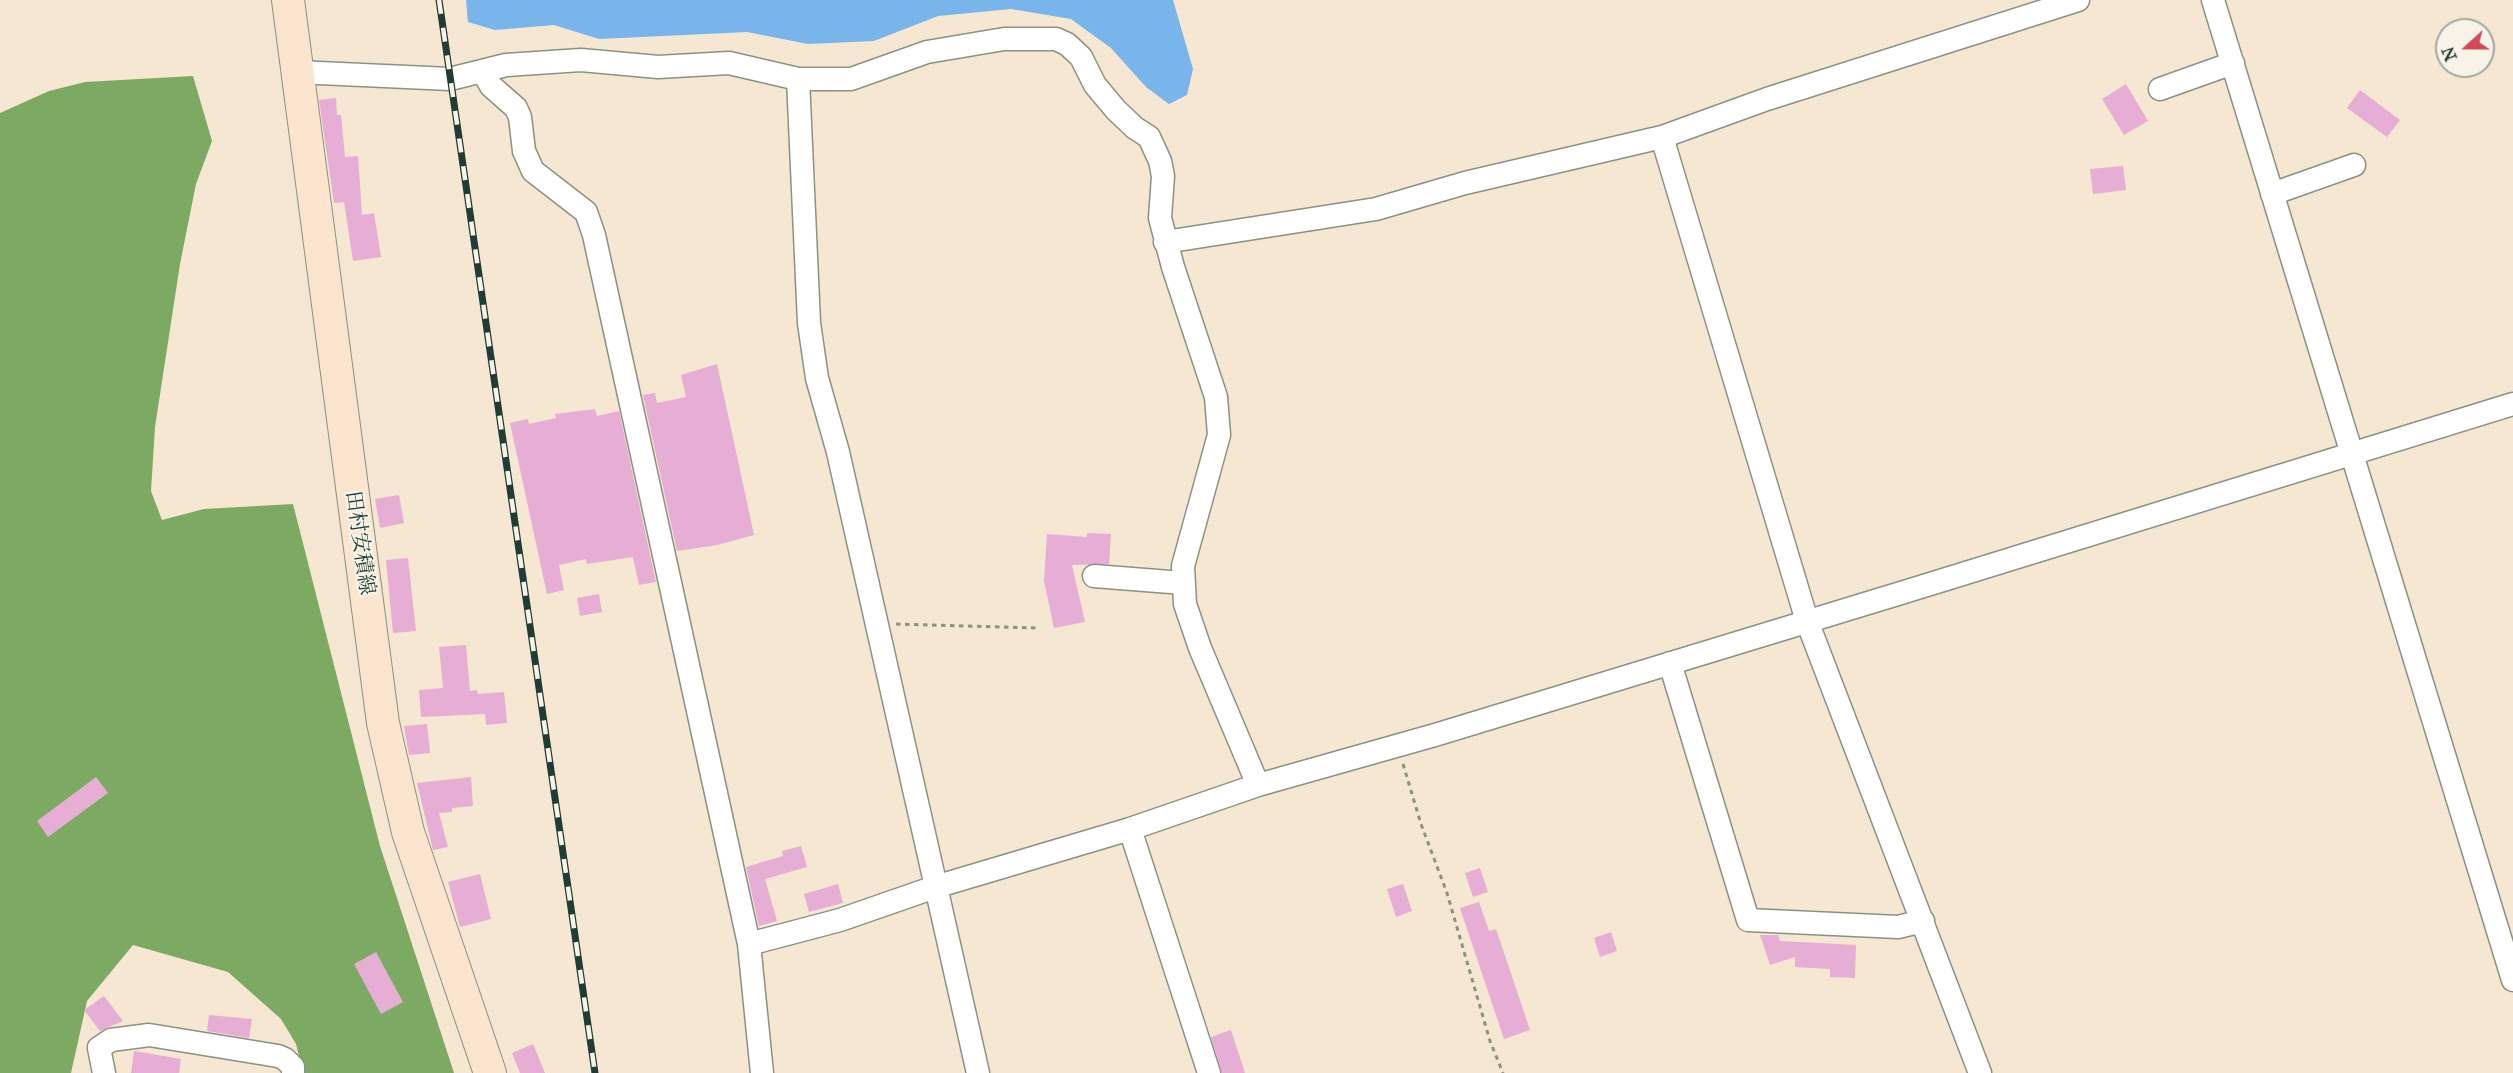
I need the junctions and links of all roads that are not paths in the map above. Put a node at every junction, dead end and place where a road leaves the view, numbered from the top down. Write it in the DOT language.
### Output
graph roads {
  1 [pos="288,0"];
  2 [pos="2078,0"];
  3 [pos="2213,0"];
  4 [pos="2233,63"];
  5 [pos="297,72"];
  6 [pos="483,72"];
  7 [pos="798,79"];
  8 [pos="2160,89"];
  9 [pos="1662,138"];
  10 [pos="2354,165"];
  11 [pos="2272,194"];
  12 [pos="1165,242"];
  13 [pos="2513,404"];
  14 [pos="2354,453"];
  15 [pos="1094,576"];
  16 [pos="1184,583"];
  17 [pos="1808,621"];
  18 [pos="1670,663"];
  19 [pos="1258,786"];
  20 [pos="1130,829"];
  21 [pos="935,887"];
  22 [pos="1923,921"];
  23 [pos="749,944"];
  24 [pos="2513,980"];
  25 [pos="104,1073"];
  26 [pos="293,1073"];
  27 [pos="490,1073"];
  28 [pos="762,1073"];
  29 [pos="978,1073"];
  30 [pos="1209,1073"];
  31 [pos="1980,1073"];
  1 -- 5 [label="main road, 田村安積線"];
  2 -- 9 [label="street"];
  3 -- 4 [label="street"];
  4 -- 8 [label="street"];
  4 -- 11 [label="street"];
  5 -- 6 [label="street"];
  5 -- 27 [label="main road, 田村安積線"];
  6 -- 7 [label="street"];
  6 -- 23 [label="street"];
  7 -- 12 [label="street"];
  7 -- 21 [label="street"];
  9 -- 12 [label="street"];
  9 -- 17 [label="street"];
  10 -- 11 [label="street"];
  11 -- 14 [label="street"];
  12 -- 16 [label="street"];
  13 -- 14 [label="street"];
  14 -- 17 [label="street"];
  14 -- 24 [label="street"];
  15 -- 16 [label="street"];
  16 -- 19 [label="street"];
  17 -- 18 [label="street"];
  17 -- 22 [label="street"];
  18 -- 19 [label="street"];
  18 -- 22 [label="street"];
  19 -- 20 [label="street"];
  20 -- 21 [label="street"];
  20 -- 30 [label="street"];
  21 -- 23 [label="street"];
  21 -- 29 [label="street"];
  22 -- 31 [label="street"];
  23 -- 28 [label="street"];
  25 -- 26 [label="street"];
}
